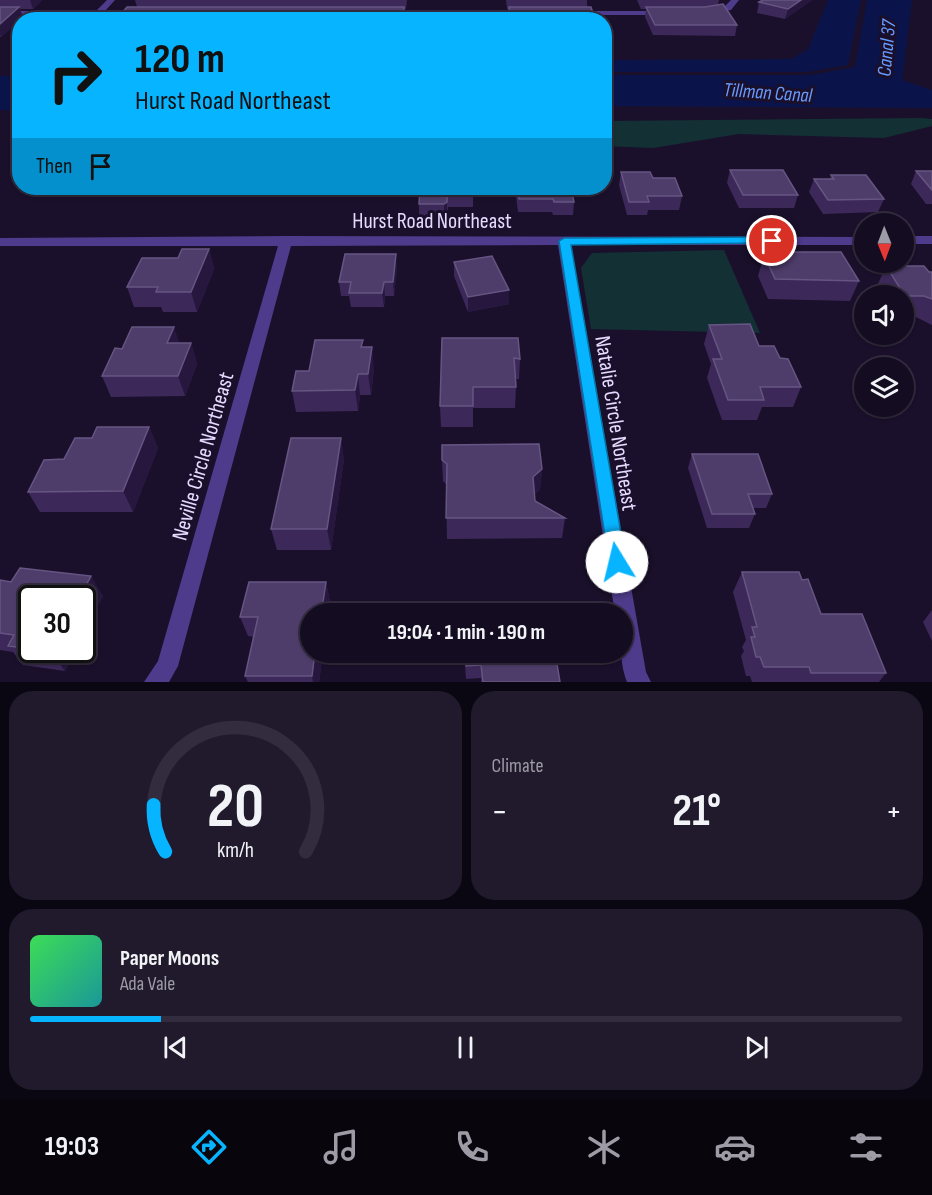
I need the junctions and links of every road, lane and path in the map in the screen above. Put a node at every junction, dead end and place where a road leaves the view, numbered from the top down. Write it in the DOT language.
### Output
graph roads {
  1 [pos="111,0"];
  2 [pos="735,0"];
  3 [pos="99,12"];
  4 [pos="612,13"];
  5 [pos="677,13"];
  6 [pos="697,13"];
  7 [pos="286,240"];
  8 [pos="914,240"];
  9 [pos="932,240"];
  10 [pos="564,241"];
  11 [pos="854,241"];
  12 [pos="0,242"];
  13 [pos="155,682"];
  14 [pos="640,682"];
  1 -- 3 [label="street"];
  2 -- 6 [label="street"];
  4 -- 5 [label="street"];
  7 -- 10 [label="street, Hurst Road Northeast"];
  7 -- 12 [label="street, Hurst Road Northeast"];
  7 -- 13 [label="street, Neville Circle Northeast"];
  8 -- 9 [label="street"];
  10 -- 11 [label="street, Hurst Road Northeast"];
  10 -- 14 [label="street, Natalie Circle Northeast"];
}
